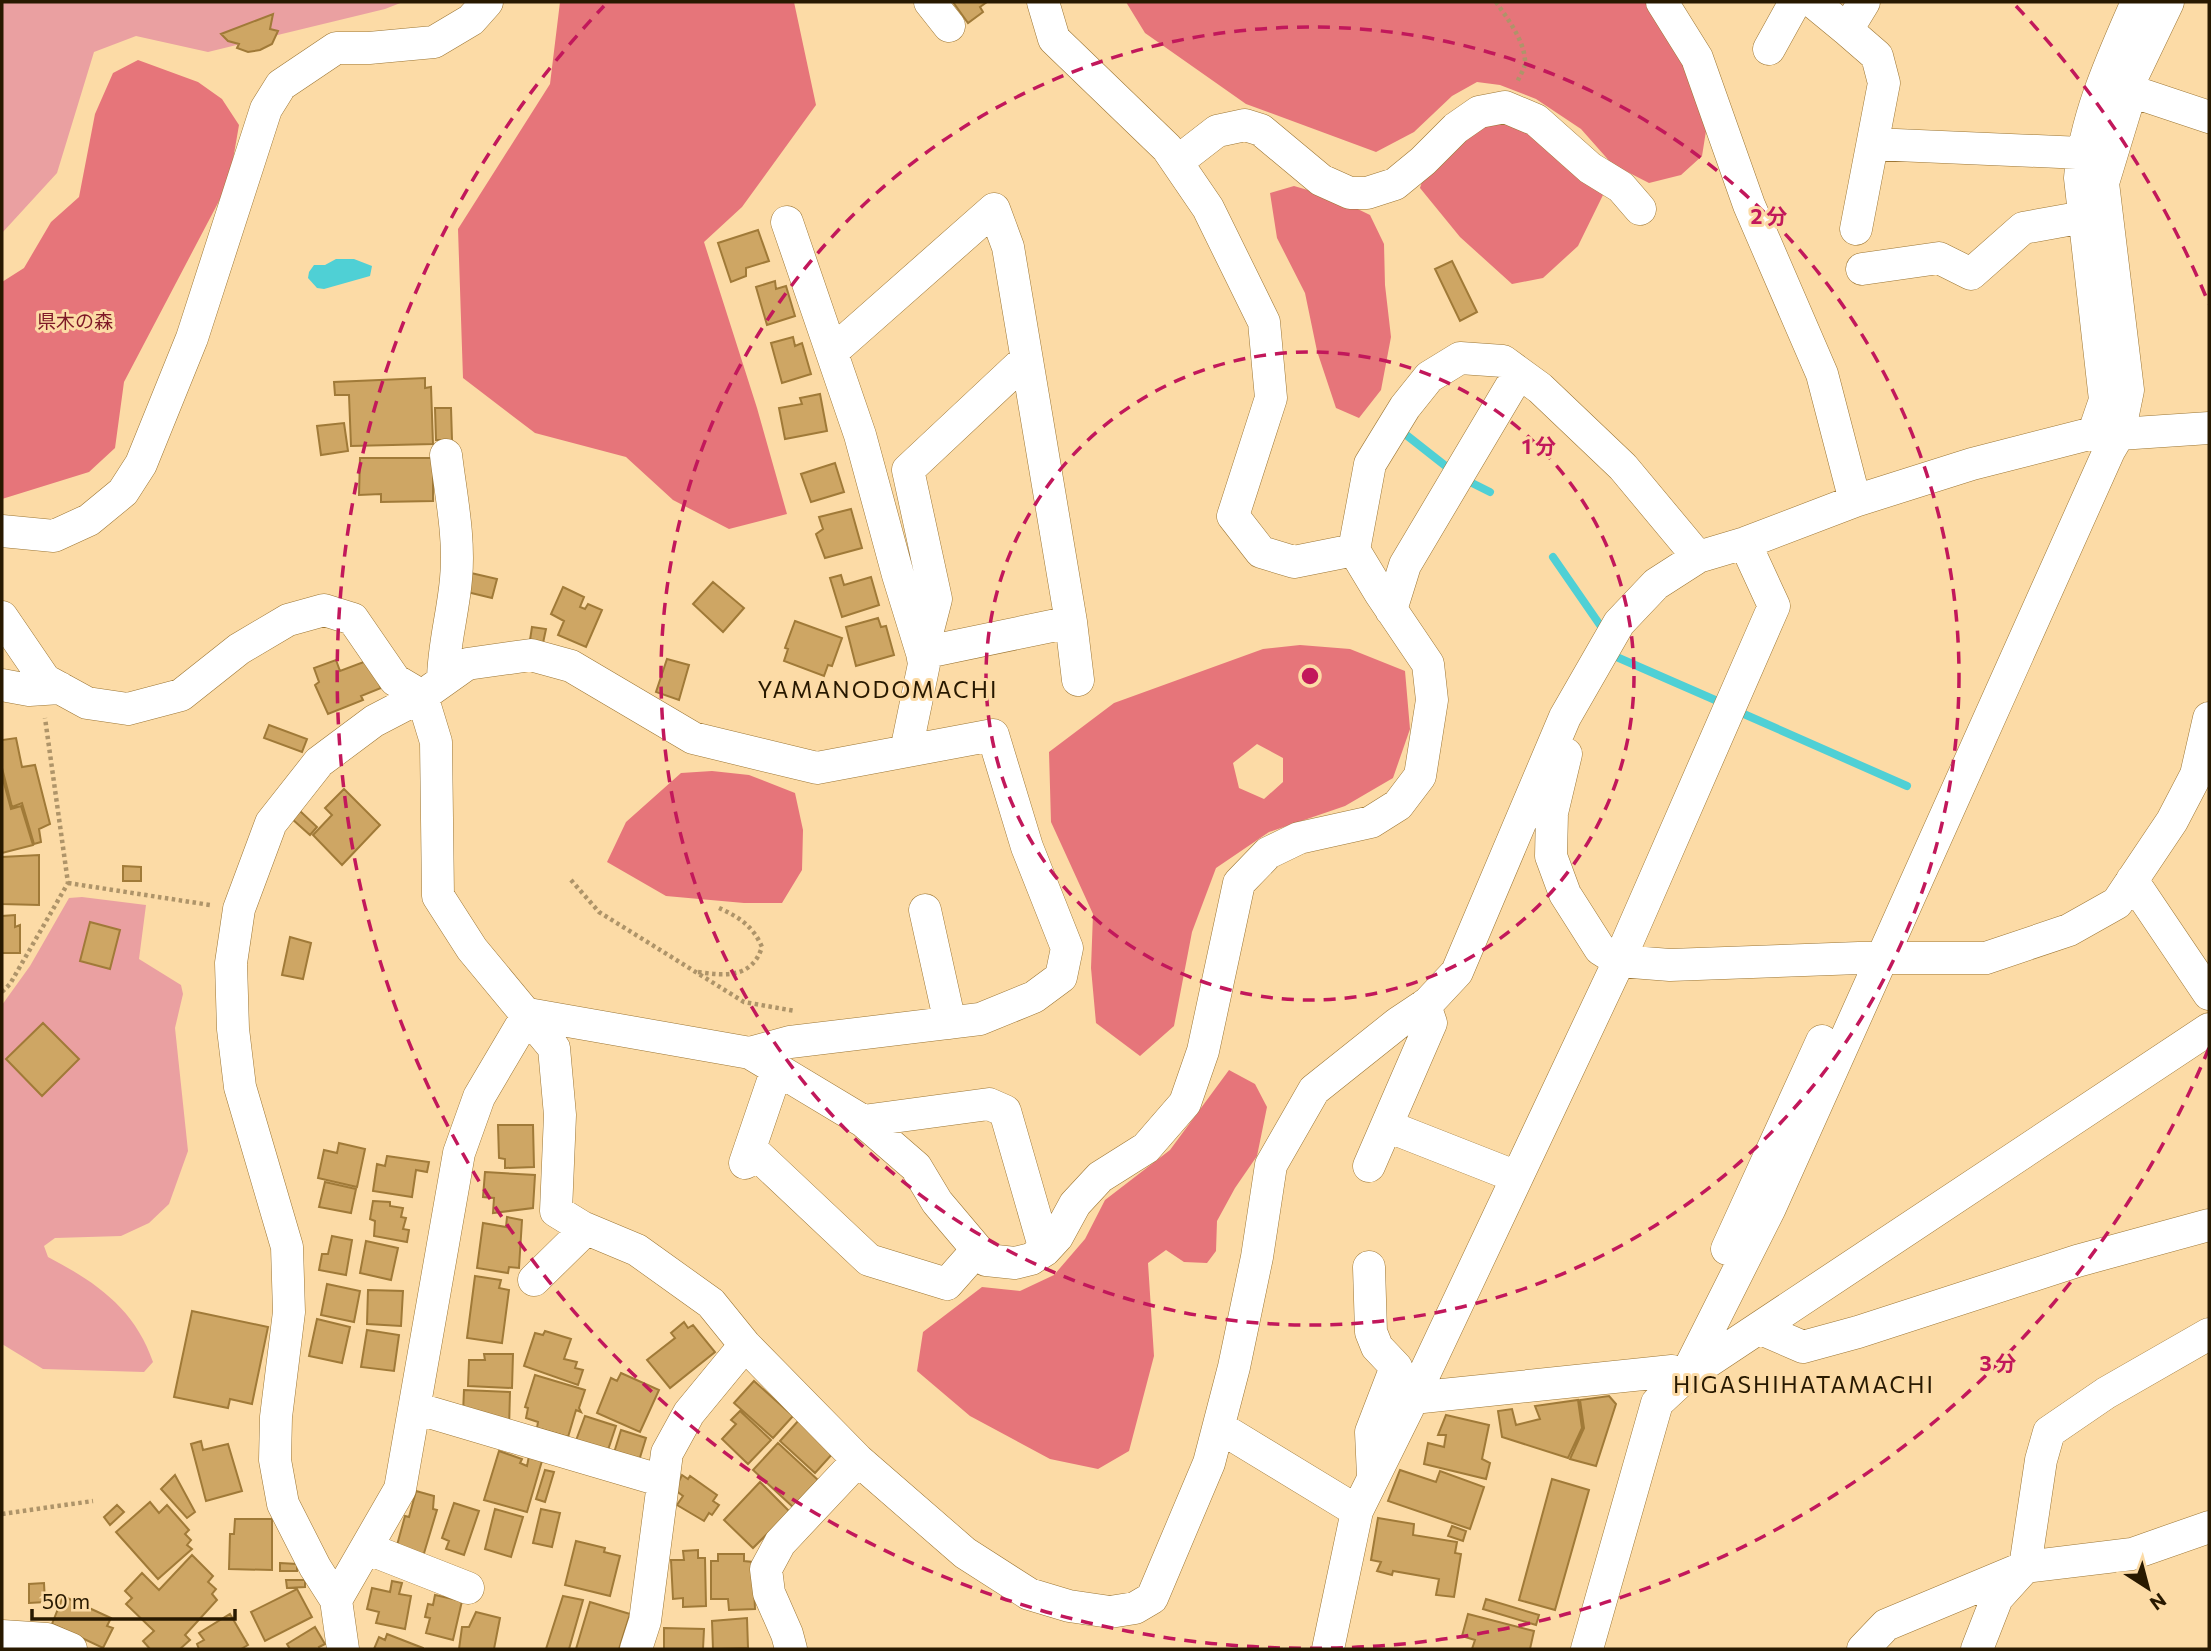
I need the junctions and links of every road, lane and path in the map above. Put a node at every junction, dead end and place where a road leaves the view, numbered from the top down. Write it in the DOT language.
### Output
graph roads {
  1 [pos="487,2"];
  2 [pos="1043,2"];
  3 [pos="1496,2"];
  4 [pos="1662,2"];
  5 [pos="1795,2"];
  6 [pos="1813,2"];
  7 [pos="1864,2"];
  8 [pos="2168,2"];
  9 [pos="2131,4"];
  10 [pos="1847,30"];
  11 [pos="1769,48"];
  12 [pos="2131,90"];
  13 [pos="1505,107"];
  14 [pos="2209,117"];
  15 [pos="1872,144"];
  16 [pos="2082,153"];
  17 [pos="1177,162"];
  18 [pos="1640,209"];
  19 [pos="2084,217"];
  20 [pos="787,222"];
  21 [pos="1856,229"];
  22 [pos="1862,269"];
  23 [pos="832,352"];
  24 [pos="1019,366"];
  25 [pos="1519,373"];
  26 [pos="2209,428"];
  27 [pos="2106,433"];
  28 [pos="446,455"];
  29 [pos="1855,501"];
  30 [pos="2,531"];
  31 [pos="1745,543"];
  32 [pos="1354,550"];
  33 [pos="1698,557"];
  34 [pos="1391,610"];
  35 [pos="2,617"];
  36 [pos="1071,622"];
  37 [pos="922,653"];
  38 [pos="1078,680"];
  39 [pos="2,685"];
  40 [pos="50,688"];
  41 [pos="433,689"];
  42 [pos="1565,718"];
  43 [pos="2209,718"];
  44 [pos="906,751"];
  45 [pos="571,880"];
  46 [pos="2132,880"];
  47 [pos="68,883"];
  48 [pos="719,908"];
  49 [pos="239,909"];
  50 [pos="925,910"];
  51 [pos="1871,958"];
  52 [pos="1619,961"];
  53 [pos="696,972"];
  54 [pos="2,992"];
  55 [pos="2209,995"];
  56 [pos="1425,1005"];
  57 [pos="528,1014"];
  58 [pos="950,1023"];
  59 [pos="2209,1029"];
  60 [pos="830,1036"];
  61 [pos="750,1053"];
  62 [pos="777,1069"];
  63 [pos="863,1121"];
  64 [pos="1387,1126"];
  65 [pos="1369,1167"];
  66 [pos="1517,1177"];
  67 [pos="2209,1225"];
  68 [pos="586,1229"];
  69 [pos="978,1250"];
  70 [pos="1045,1250"];
  71 [pos="1370,1267"];
  72 [pos="534,1280"];
  73 [pos="1759,1328"];
  74 [pos="2209,1334"];
  75 [pos="744,1345"];
  76 [pos="1679,1374"];
  77 [pos="1413,1398"];
  78 [pos="415,1408"];
  79 [pos="1219,1427"];
  80 [pos="858,1460"];
  81 [pos="1373,1479"];
  82 [pos="663,1480"];
  83 [pos="93,1501"];
  84 [pos="1357,1511"];
  85 [pos="2,1514"];
  86 [pos="2209,1527"];
  87 [pos="366,1548"];
  88 [pos="2025,1567"];
  89 [pos="468,1588"];
  90 [pos="336,1600"];
  91 [pos="2,1636"];
  92 [pos="71,1649"];
  93 [pos="343,1649"];
  94 [pos="636,1649"];
  95 [pos="791,1649"];
  96 [pos="1328,1649"];
  97 [pos="1587,1649"];
  98 [pos="1863,1649"];
  99 [pos="1977,1649"];
  1 -- 30 [label="street"];
  2 -- 17 [label="street"];
  3 -- 13 [label="path"];
  4 -- 29 [label="street"];
  5 -- 11 [label="street"];
  6 -- 10 [label="street"];
  7 -- 10 [label="street"];
  8 -- 12 [label="street"];
  9 -- 16 [label="street"];
  10 -- 15 [label="street"];
  12 -- 14 [label="street"];
  12 -- 27 [label="street"];
  13 -- 17 [label="street"];
  13 -- 18 [label="street"];
  15 -- 16 [label="street"];
  15 -- 21 [label="street"];
  16 -- 19 [label="street"];
  17 -- 32 [label="street"];
  19 -- 22 [label="street"];
  19 -- 27 [label="street"];
  20 -- 23 [label="street"];
  23 -- 36 [label="street"];
  23 -- 37 [label="street"];
  24 -- 37 [label="street"];
  25 -- 32 [label="street"];
  25 -- 33 [label="street"];
  25 -- 34 [label="street"];
  26 -- 27 [label="street"];
  27 -- 29 [label="street"];
  27 -- 51 [label="street"];
  28 -- 41 [label="street"];
  29 -- 31 [label="street"];
  31 -- 33 [label="street"];
  31 -- 52 [label="street"];
  32 -- 34 [label="street"];
  33 -- 42 [label="street"];
  34 -- 70 [label="street"];
  35 -- 40 [label="street"];
  36 -- 37 [label="street"];
  36 -- 38 [label="street"];
  37 -- 44 [label="street"];
  39 -- 40 [label="street"];
  40 -- 41 [label="street"];
  40 -- 47 [label="path"];
  41 -- 44 [label="street"];
  41 -- 49 [label="street"];
  41 -- 57 [label="street"];
  42 -- 52 [label="street"];
  42 -- 56 [label="street"];
  43 -- 46 [label="street"];
  44 -- 58 [label="street"];
  45 -- 53 [label="path"];
  46 -- 51 [label="street"];
  46 -- 55 [label="street"];
  47 -- 49 [label="path"];
  47 -- 54 [label="path"];
  48 -- 53 [label="path"];
  49 -- 90 [label="street"];
  50 -- 58 [label="street"];
  51 -- 52 [label="street"];
  51 -- 76 [label="street"];
  52 -- 66 [label="street"];
  53 -- 60 [label="path"];
  56 -- 64 [label="street"];
  56 -- 79 [label="street"];
  57 -- 61 [label="street"];
  57 -- 68 [label="street"];
  57 -- 78 [label="street"];
  58 -- 60 [label="street"];
  59 -- 73 [label="street"];
  60 -- 61 [label="street"];
  61 -- 62 [label="street"];
  62 -- 63 [label="street"];
  62 -- 69 [label="street"];
  63 -- 69 [label="street"];
  63 -- 70 [label="street"];
  64 -- 65 [label="street"];
  64 -- 66 [label="street"];
  66 -- 77 [label="street"];
  67 -- 73 [label="street"];
  68 -- 72 [label="street"];
  68 -- 75 [label="street"];
  69 -- 70 [label="street"];
  71 -- 81 [label="street"];
  73 -- 76 [label="street"];
  74 -- 88 [label="street"];
  75 -- 80 [label="street"];
  75 -- 82 [label="street"];
  76 -- 77 [label="street"];
  76 -- 97 [label="street"];
  77 -- 81 [label="street"];
  78 -- 82 [label="street"];
  78 -- 87 [label="street"];
  79 -- 80 [label="street"];
  79 -- 84 [label="street"];
  80 -- 95 [label="street"];
  81 -- 84 [label="street"];
  82 -- 94 [label="street"];
  83 -- 85 [label="path"];
  84 -- 96 [label="street"];
  86 -- 88 [label="street"];
  87 -- 89 [label="street"];
  87 -- 90 [label="street"];
  88 -- 98 [label="street"];
  88 -- 99 [label="street"];
  90 -- 93 [label="street"];
  91 -- 92 [label="street"];
}
